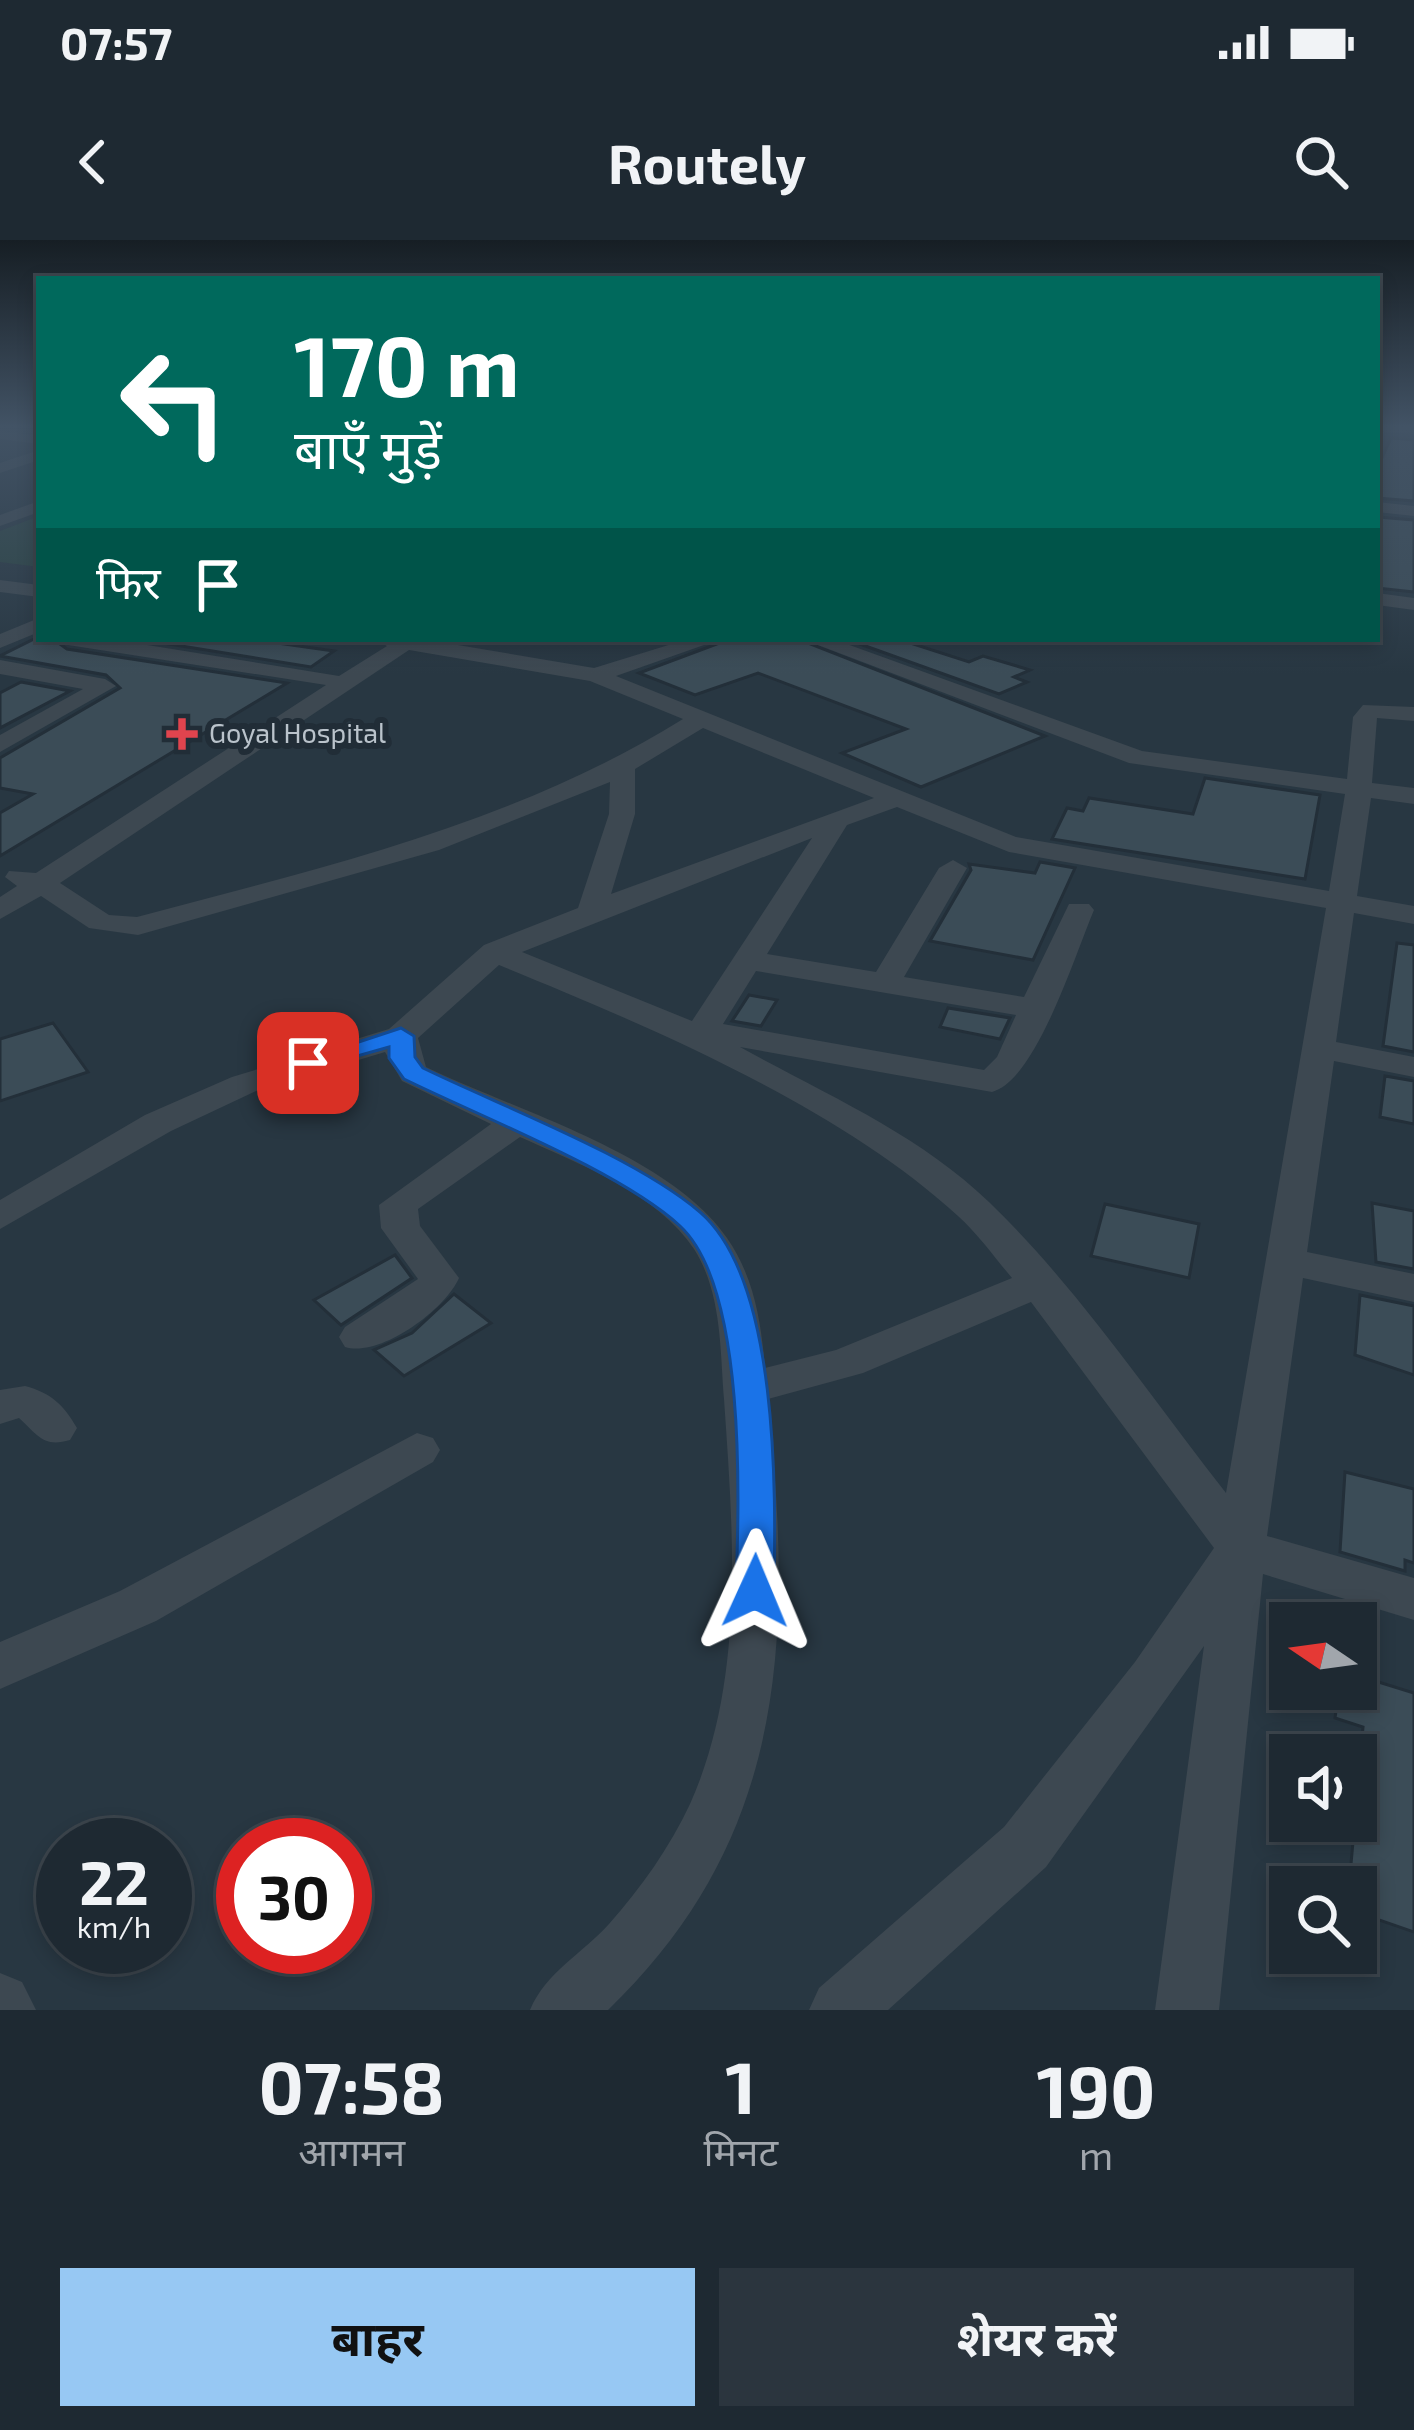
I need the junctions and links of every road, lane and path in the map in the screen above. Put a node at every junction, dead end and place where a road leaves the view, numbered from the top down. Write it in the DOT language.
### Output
graph roads {
  1 [pos="32,509"];
  2 [pos="0,521"];
  3 [pos="0,586"];
  4 [pos="36,592"];
  5 [pos="1380,599"];
  6 [pos="1414,604"];
  7 [pos="25,630"];
  8 [pos="0,642"];
  9 [pos="88,642"];
  10 [pos="394,642"];
  11 [pos="394,642"];
  12 [pos="408,642"];
  13 [pos="700,642"];
  14 [pos="821,642"];
  15 [pos="0,667"];
  16 [pos="29,672"];
  17 [pos="595,675"];
  18 [pos="330,679"];
  19 [pos="0,686"];
  20 [pos="1414,714"];
  21 [pos="699,720"];
  22 [pos="0,746"];
  23 [pos="623,770"];
  24 [pos="1359,789"];
  25 [pos="1414,796"];
  26 [pos="898,798"];
  27 [pos="837,820"];
  28 [pos="953,868"];
  29 [pos="20,883"];
  30 [pos="1341,903"];
  31 [pos="0,910"];
  32 [pos="1079,910"];
  33 [pos="592,913"];
  34 [pos="1414,915"];
  35 [pos="496,952"];
  36 [pos="748,960"];
  37 [pos="885,983"];
  38 [pos="1035,1010"];
  39 [pos="690,1028"];
  40 [pos="401,1036"];
  41 [pos="1318,1048"];
  42 [pos="1414,1067"];
  43 [pos="515,1124"];
  44 [pos="0,1217"];
  45 [pos="1285,1261"];
  46 [pos="1039,1283"];
  47 [pos="1414,1288"];
  48 [pos="360,1337"];
  49 [pos="745,1389"];
  50 [pos="0,1408"];
  51 [pos="54,1428"];
  52 [pos="417,1450"];
  53 [pos="1241,1548"];
  54 [pos="1414,1599"];
  55 [pos="0,1666"];
  56 [pos="562,2010"];
  57 [pos="842,2010"];
  58 [pos="1187,2010"];
  1 -- 2 [label="street"];
  3 -- 4 [label="street"];
  5 -- 6 [label="street"];
  7 -- 8 [label="street"];
  9 -- 18 [label="street"];
  10 -- 18 [label="street"];
  11 -- 29 [label="street"];
  12 -- 17 [label="street"];
  13 -- 17 [label="street"];
  14 -- 24 [label="street"];
  15 -- 16 [label="street"];
  16 -- 19 [label="street"];
  16 -- 22 [label="street"];
  17 -- 21 [label="street"];
  18 -- 29 [label="street"];
  20 -- 24 [label="street"];
  21 -- 23 [label="street"];
  21 -- 26 [label="street"];
  23 -- 29 [label="street"];
  23 -- 33 [label="street"];
  24 -- 25 [label="street"];
  24 -- 30 [label="street"];
  26 -- 27 [label="street"];
  26 -- 30 [label="street"];
  27 -- 33 [label="street"];
  27 -- 36 [label="street"];
  28 -- 37 [label="street"];
  29 -- 31 [label="street"];
  30 -- 34 [label="street"];
  30 -- 41 [label="street"];
  32 -- 38 [label="street"];
  33 -- 35 [label="street"];
  35 -- 39 [label="street"];
  35 -- 40 [label="street"];
  36 -- 37 [label="street"];
  36 -- 39 [label="street"];
  37 -- 38 [label="street"];
  38 -- 39 [label="street"];
  39 -- 46 [label="street"];
  40 -- 43 [label="street"];
  40 -- 44 [label="street"];
  41 -- 42 [label="street"];
  41 -- 45 [label="street"];
  43 -- 48 [label="street"];
  43 -- 49 [label="street"];
  45 -- 47 [label="street"];
  45 -- 53 [label="street"];
  46 -- 49 [label="street"];
  46 -- 53 [label="street"];
  49 -- 56 [label="street"];
  50 -- 51 [label="street"];
  52 -- 55 [label="street"];
  53 -- 54 [label="street"];
  53 -- 57 [label="street"];
  53 -- 58 [label="street"];
}
